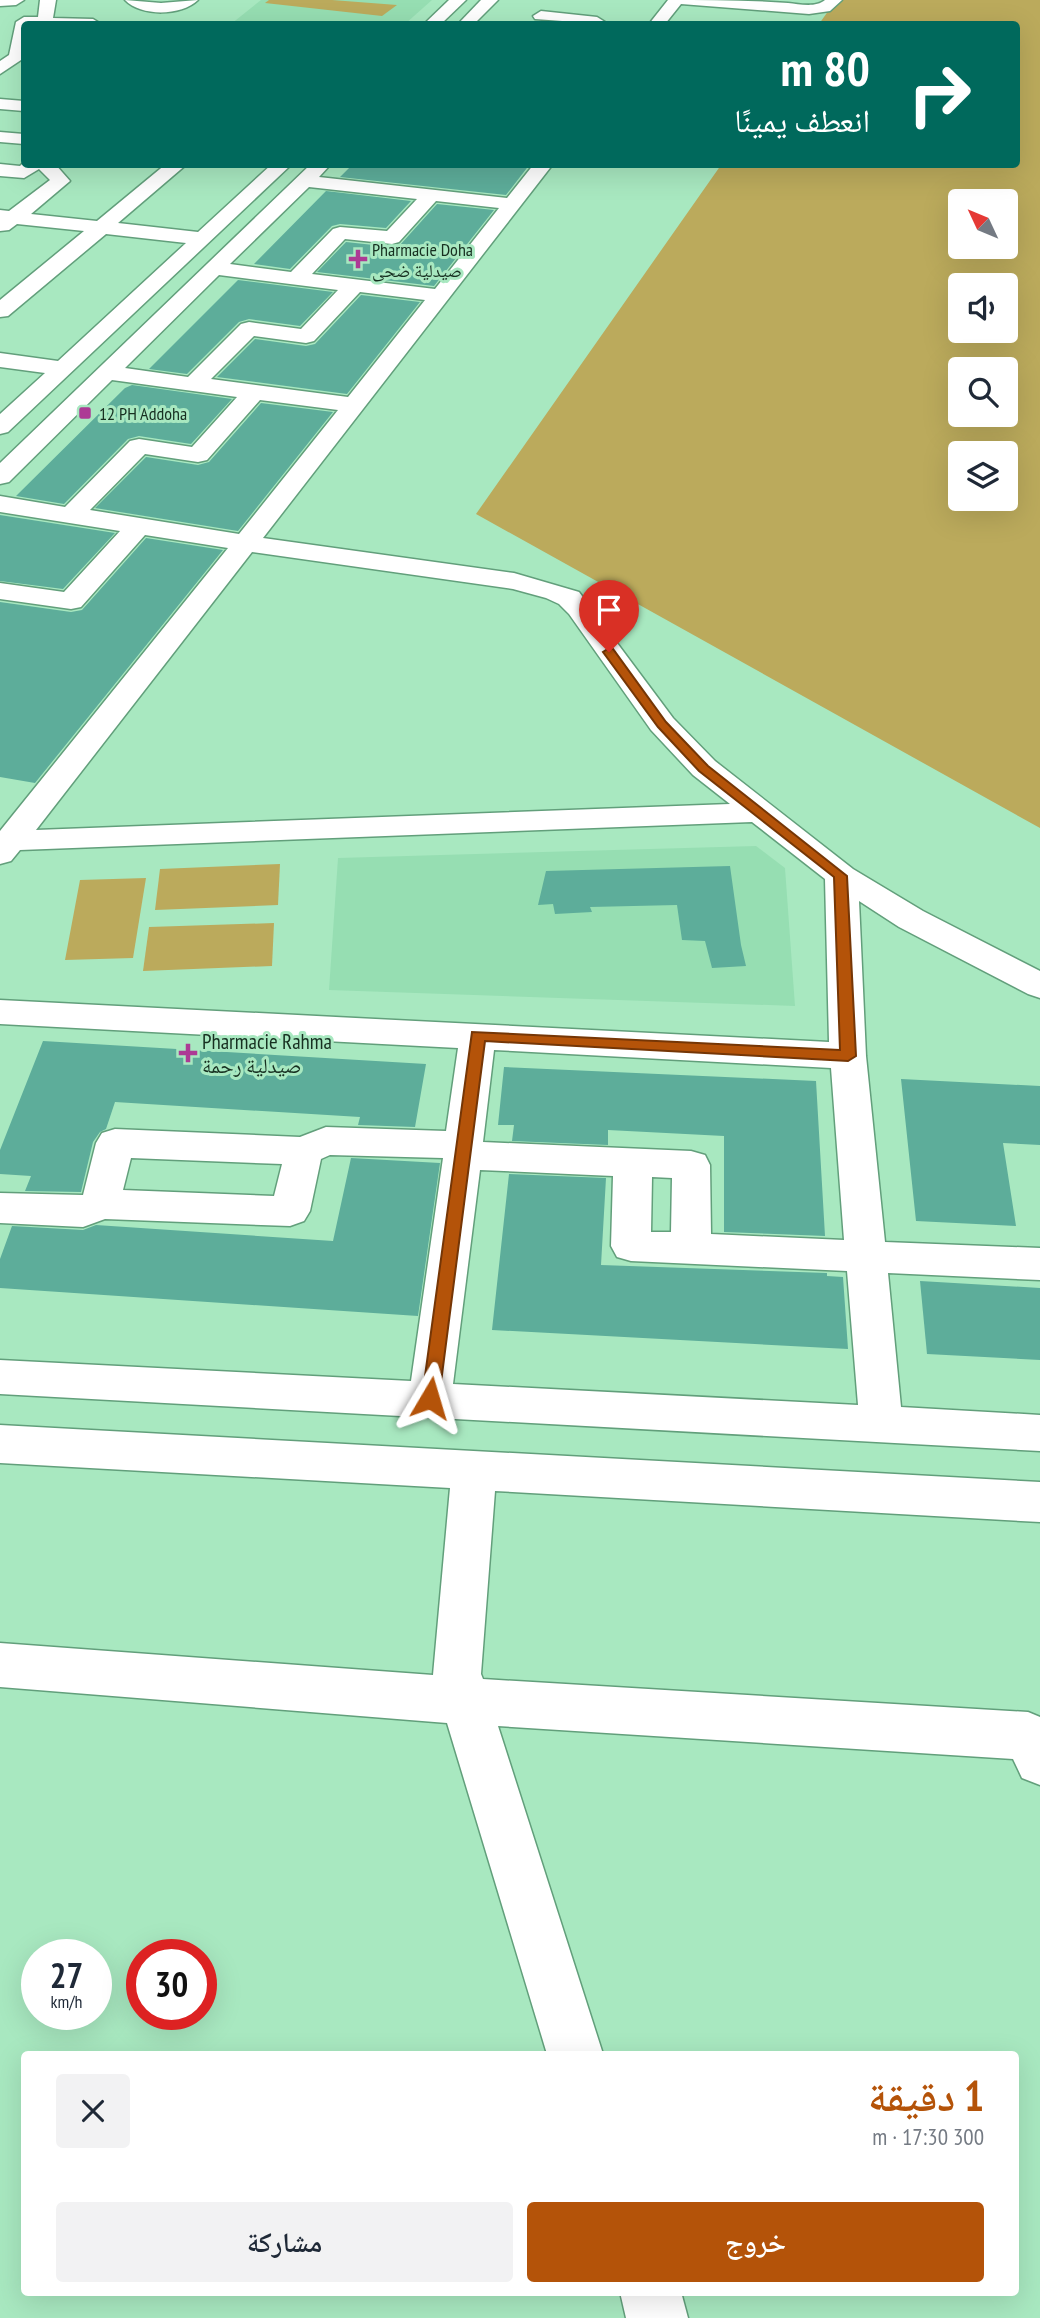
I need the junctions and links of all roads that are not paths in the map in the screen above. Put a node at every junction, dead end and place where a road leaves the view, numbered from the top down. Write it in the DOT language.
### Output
graph roads {
  1 [pos="16,0"];
  2 [pos="47,0"];
  3 [pos="133,0"];
  4 [pos="190,0"];
  5 [pos="458,0"];
  6 [pos="490,0"];
  7 [pos="557,0"];
  8 [pos="676,0"];
  9 [pos="683,0"];
  10 [pos="834,0"];
  11 [pos="0,1"];
  12 [pos="163,7"];
  13 [pos="538,20"];
  14 [pos="45,21"];
  15 [pos="163,21"];
  16 [pos="435,21"];
  17 [pos="469,21"];
  18 [pos="568,21"];
  19 [pos="659,21"];
  20 [pos="21,23"];
  21 [pos="21,58"];
  22 [pos="0,69"];
  23 [pos="0,104"];
  24 [pos="21,106"];
  25 [pos="0,137"];
  26 [pos="21,139"];
  27 [pos="29,168"];
  28 [pos="48,168"];
  29 [pos="173,168"];
  30 [pos="279,168"];
  31 [pos="318,168"];
  32 [pos="541,168"];
  33 [pos="0,170"];
  34 [pos="394,173"];
  35 [pos="305,181"];
  36 [pos="379,189"];
  37 [pos="431,195"];
  38 [pos="513,204"];
  39 [pos="4,220"];
  40 [pos="102,228"];
  41 [pos="203,239"];
  42 [pos="217,269"];
  43 [pos="297,278"];
  44 [pos="355,285"];
  45 [pos="442,296"];
  46 [pos="0,311"];
  47 [pos="0,360"];
  48 [pos="63,368"];
  49 [pos="108,373"];
  50 [pos="194,384"];
  51 [pos="254,392"];
  52 [pos="355,405"];
  53 [pos="0,427"];
  54 [pos="0,477"];
  55 [pos="0,504"];
  56 [pos="71,515"];
  57 [pos="139,526"];
  58 [pos="248,542"];
  59 [pos="0,591"];
  60 [pos="758,812"];
  61 [pos="3,846"];
  62 [pos="841,876"];
  63 [pos="1040,986"];
  64 [pos="0,1012"];
  65 [pos="478,1035"];
  66 [pos="848,1056"];
  67 [pos="304,1150"];
  68 [pos="462,1150"];
  69 [pos="633,1163"];
  70 [pos="100,1204"];
  71 [pos="0,1208"];
  72 [pos="691,1249"];
  73 [pos="866,1257"];
  74 [pos="1040,1264"];
  75 [pos="0,1377"];
  76 [pos="430,1398"];
  77 [pos="881,1424"];
  78 [pos="1040,1433"];
  79 [pos="0,1444"];
  80 [pos="474,1470"];
  81 [pos="1040,1502"];
  82 [pos="0,1665"];
  83 [pos="465,1701"];
  84 [pos="1036,1745"];
  85 [pos="574,2051"];
  86 [pos="651,2296"];
  87 [pos="657,2318"];
  1 -- 11 [label="street"];
  2 -- 14 [label="street"];
  3 -- 12 [label="street"];
  4 -- 12 [label="street"];
  5 -- 16 [label="street"];
  6 -- 17 [label="street"];
  7 -- 13 [label="street"];
  8 -- 19 [label="street"];
  9 -- 10 [label="street"];
  12 -- 15 [label="street"];
  13 -- 18 [label="street"];
  20 -- 21 [label="street"];
  21 -- 22 [label="street"];
  23 -- 24 [label="street"];
  25 -- 26 [label="street"];
  27 -- 33 [label="street"];
  28 -- 39 [label="street"];
  29 -- 40 [label="street"];
  30 -- 41 [label="street"];
  31 -- 35 [label="street"];
  32 -- 38 [label="street"];
  34 -- 36 [label="street"];
  35 -- 36 [label="street"];
  35 -- 42 [label="street"];
  36 -- 37 [label="street"];
  37 -- 38 [label="street"];
  37 -- 43 [label="street"];
  38 -- 45 [label="street"];
  39 -- 40 [label="street"];
  40 -- 41 [label="street"];
  40 -- 46 [label="street"];
  41 -- 48 [label="street"];
  42 -- 43 [label="street"];
  42 -- 49 [label="street"];
  43 -- 44 [label="street"];
  44 -- 45 [label="street"];
  44 -- 50 [label="street"];
  45 -- 52 [label="street"];
  47 -- 48 [label="street"];
  48 -- 53 [label="street"];
  49 -- 50 [label="street"];
  49 -- 54 [label="street"];
  50 -- 51 [label="street"];
  51 -- 52 [label="street"];
  51 -- 56 [label="street"];
  52 -- 58 [label="street"];
  55 -- 56 [label="street"];
  56 -- 57 [label="street"];
  57 -- 58 [label="street"];
  57 -- 59 [label="street"];
  58 -- 60 [label="street"];
  58 -- 61 [label="street"];
  60 -- 61 [label="street"];
  60 -- 62 [label="street"];
  62 -- 63 [label="street"];
  62 -- 66 [label="street"];
  64 -- 65 [label="street"];
  65 -- 66 [label="street"];
  65 -- 68 [label="street"];
  66 -- 73 [label="street"];
  67 -- 68 [label="street"];
  67 -- 70 [label="street"];
  67 -- 70 [label="street"];
  68 -- 69 [label="street"];
  68 -- 76 [label="street"];
  69 -- 72 [label="street"];
  69 -- 72 [label="street"];
  70 -- 71 [label="street"];
  72 -- 73 [label="street"];
  73 -- 74 [label="street"];
  73 -- 77 [label="street"];
  75 -- 76 [label="street"];
  76 -- 77 [label="street"];
  77 -- 78 [label="street"];
  79 -- 80 [label="street"];
  80 -- 81 [label="street"];
  80 -- 83 [label="street"];
  82 -- 83 [label="street"];
  83 -- 84 [label="street"];
  83 -- 85 [label="street"];
  86 -- 87 [label="street"];
}
